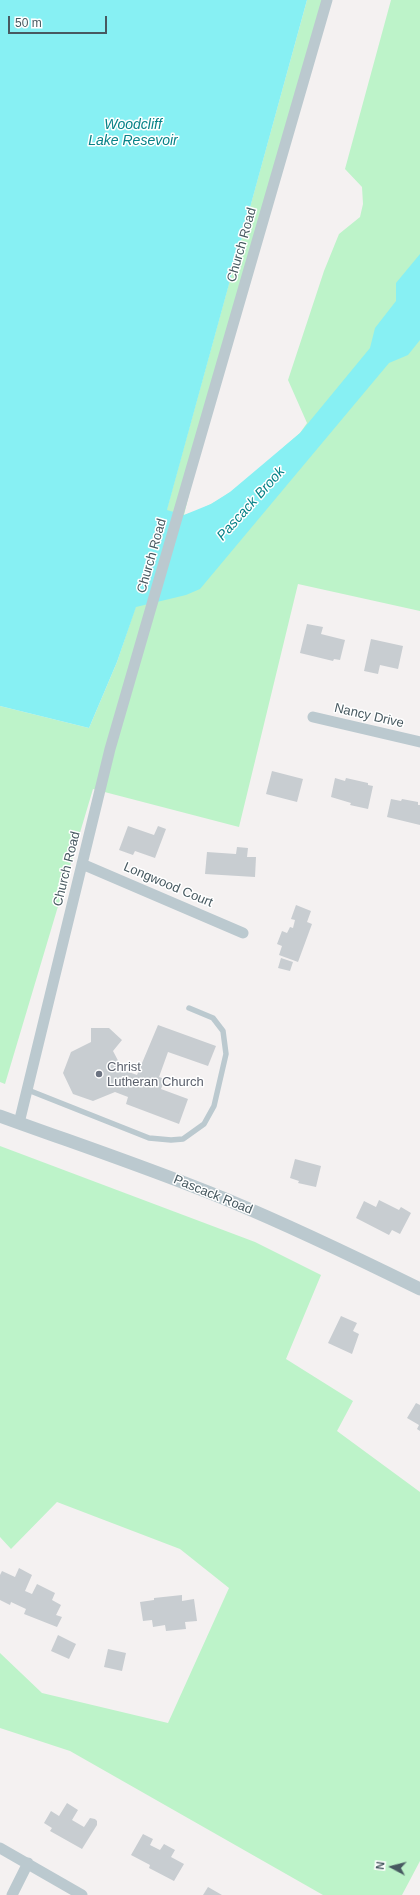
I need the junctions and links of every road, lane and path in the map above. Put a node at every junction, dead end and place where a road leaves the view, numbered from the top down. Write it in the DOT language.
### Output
graph roads {
  1 [pos="327,0"];
  2 [pos="313,718"];
  3 [pos="420,742"];
  4 [pos="82,864"];
  5 [pos="243,933"];
  6 [pos="189,1008"];
  7 [pos="28,1090"];
  8 [pos="0,1116"];
  9 [pos="20,1123"];
  10 [pos="420,1289"];
  11 [pos="0,1848"];
  12 [pos="28,1863"];
  13 [pos="12,1895"];
  14 [pos="82,1895"];
  1 -- 4 [label="street, Church Road"];
  2 -- 3 [label="street, Nancy Drive"];
  4 -- 5 [label="street, Longwood Court"];
  4 -- 7 [label="street, Church Road"];
  6 -- 7 [label="lane"];
  7 -- 9 [label="street, Church Road"];
  8 -- 9 [label="street, Pascack Road"];
  9 -- 10 [label="street, Pascack Road"];
  11 -- 12 [label="street"];
  12 -- 13 [label="street"];
  12 -- 14 [label="street"];
}
